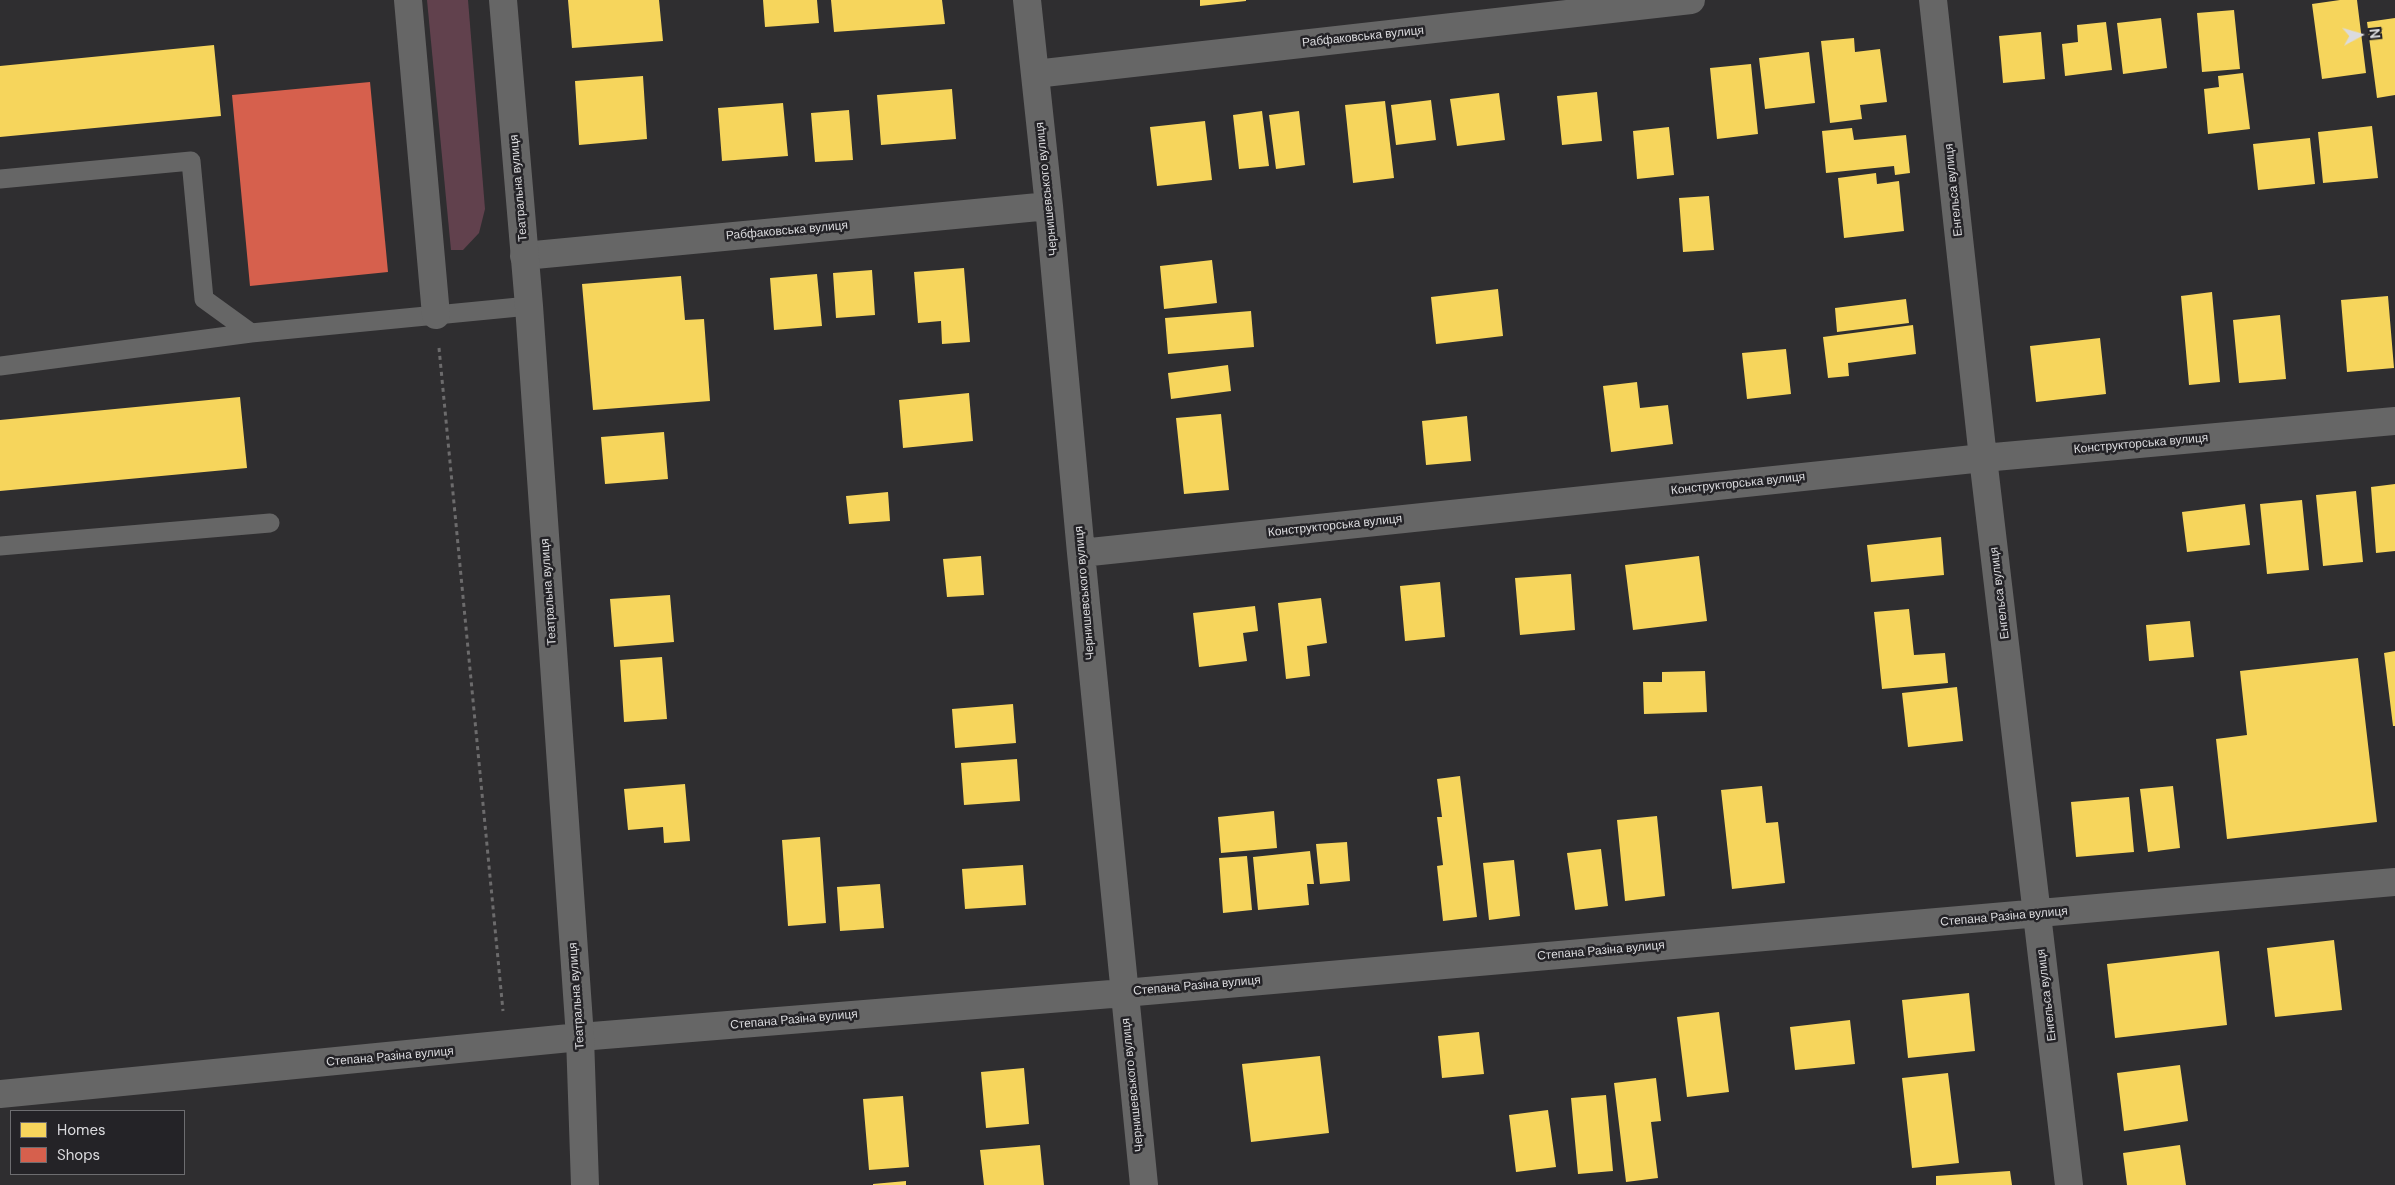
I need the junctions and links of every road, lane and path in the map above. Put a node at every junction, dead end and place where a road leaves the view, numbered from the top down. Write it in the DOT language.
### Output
graph roads {
  1 [pos="408,0"];
  2 [pos="503,0"];
  3 [pos="1027,0"];
  4 [pos="1691,0"];
  5 [pos="1933,0"];
  6 [pos="1035,74"];
  7 [pos="0,179"];
  8 [pos="1049,206"];
  9 [pos="524,256"];
  10 [pos="529,306"];
  11 [pos="436,315"];
  12 [pos="252,333"];
  13 [pos="0,366"];
  14 [pos="2395,421"];
  15 [pos="1984,458"];
  16 [pos="270,523"];
  17 [pos="0,546"];
  18 [pos="1081,553"];
  19 [pos="2395,882"];
  20 [pos="2038,914"];
  21 [pos="1124,993"];
  22 [pos="580,1037"];
  23 [pos="507,1046"];
  24 [pos="0,1094"];
  25 [pos="585,1185"];
  26 [pos="1144,1185"];
  27 [pos="2069,1185"];
  1 -- 11 [label="street"];
  2 -- 9 [label="street, Театральна вулиця"];
  3 -- 6 [label="street, Чернишевського вулиця"];
  4 -- 6 [label="street, Рабфаковська вулиця"];
  5 -- 15 [label="street, Енгельса вулиця"];
  6 -- 8 [label="street, Чернишевського вулиця"];
  7 -- 12 [label="lane"];
  8 -- 9 [label="street, Рабфаковська вулиця"];
  8 -- 18 [label="street, Чернишевського вулиця"];
  9 -- 10 [label="street, Театральна вулиця"];
  10 -- 11 [label="lane"];
  10 -- 22 [label="street, Театральна вулиця"];
  11 -- 12 [label="lane"];
  11 -- 23 [label="path"];
  12 -- 13 [label="lane"];
  14 -- 15 [label="street, Конструкторська вулиця"];
  15 -- 18 [label="street, Конструкторська вулиця"];
  15 -- 20 [label="street, Енгельса вулиця"];
  16 -- 17 [label="lane"];
  18 -- 21 [label="street, Чернишевського вулиця"];
  19 -- 20 [label="street, Степана Разіна вулиця"];
  20 -- 21 [label="street, Степана Разіна вулиця"];
  20 -- 27 [label="street, Енгельса вулиця"];
  21 -- 22 [label="street, Степана Разіна вулиця"];
  21 -- 26 [label="street, Чернишевського вулиця"];
  22 -- 23 [label="street, Степана Разіна вулиця"];
  22 -- 25 [label="street, Театральна вулиця"];
  23 -- 24 [label="street, Степана Разіна вулиця"];
}
